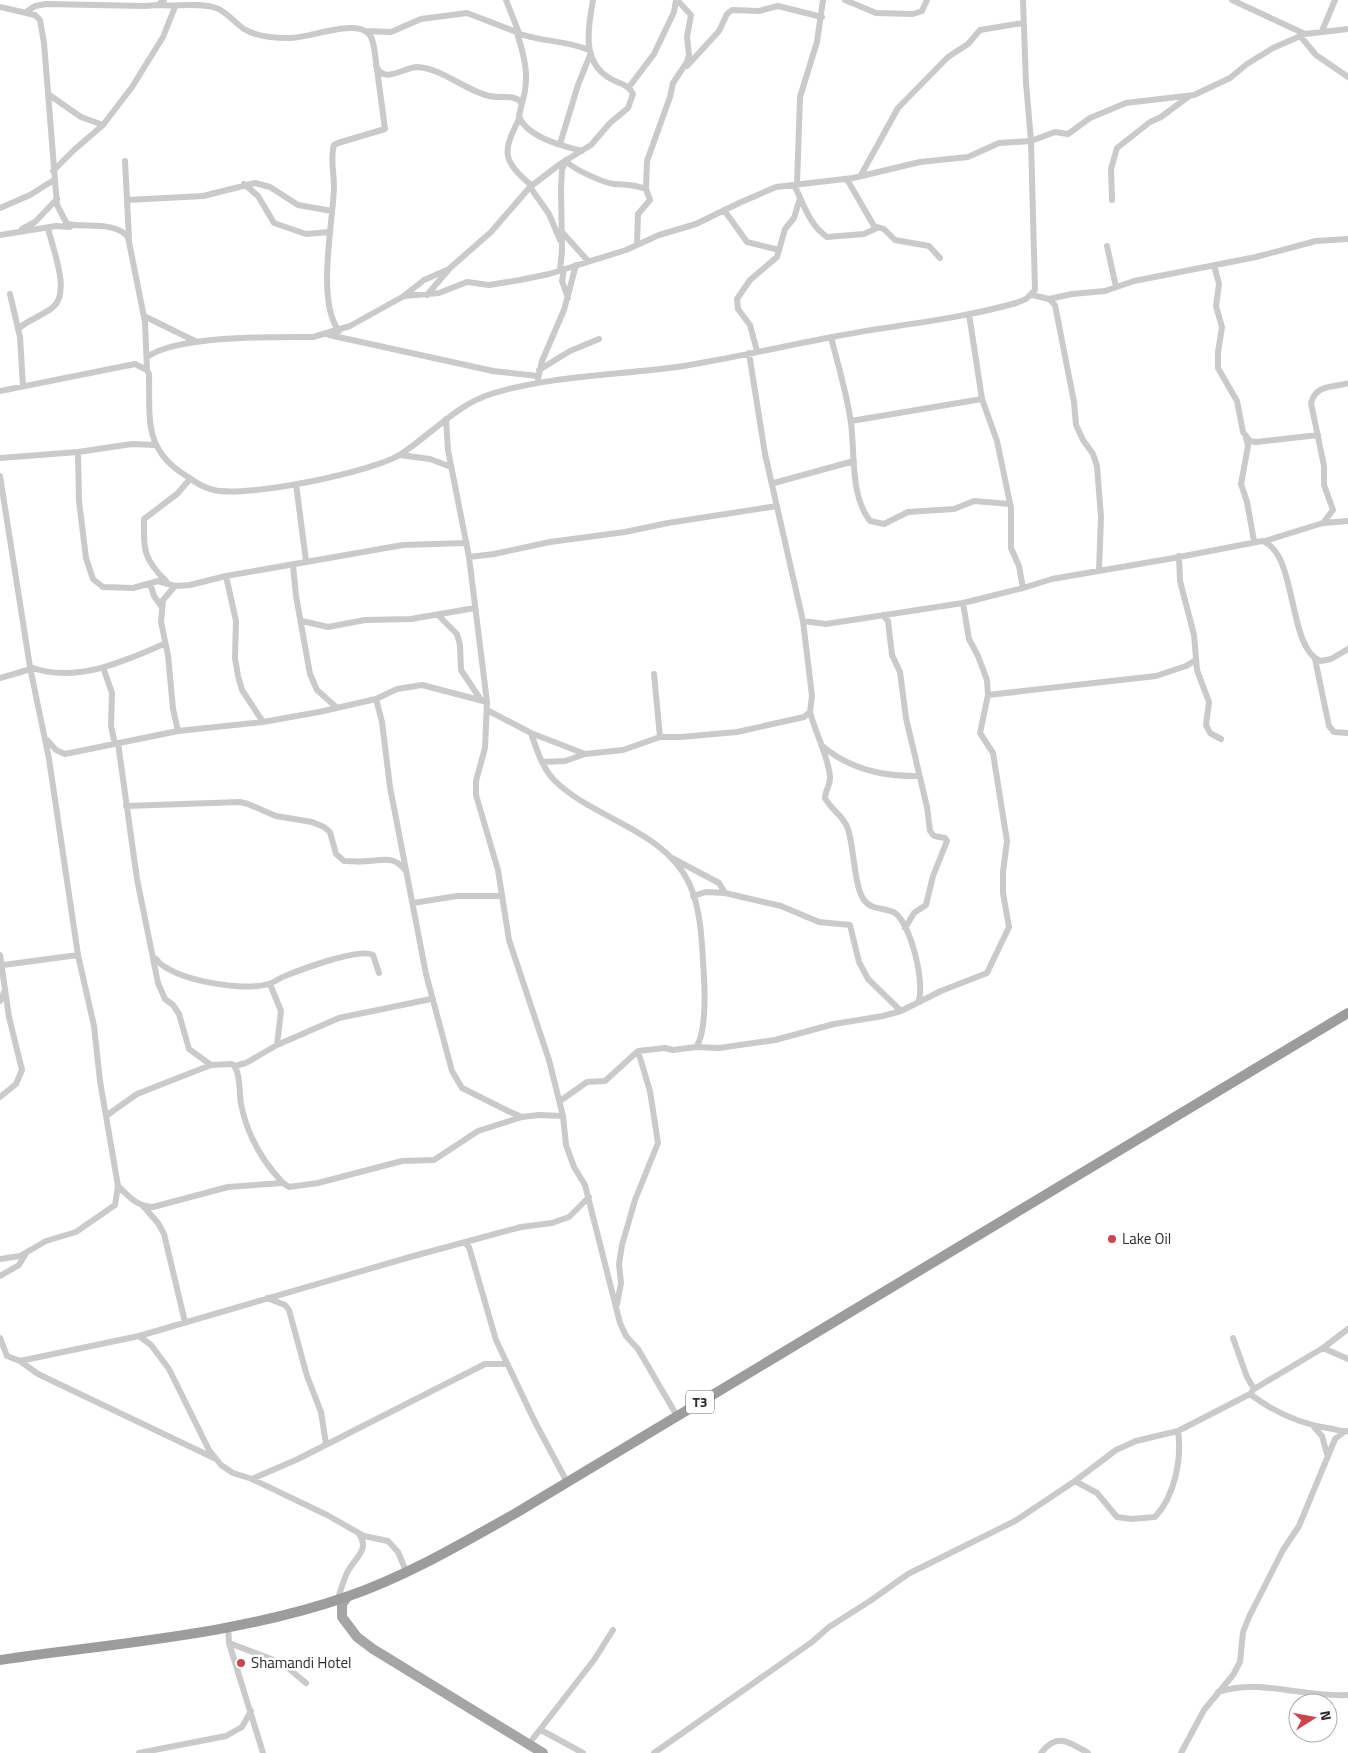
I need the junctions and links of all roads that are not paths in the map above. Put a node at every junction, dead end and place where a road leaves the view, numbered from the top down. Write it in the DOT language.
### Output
graph roads {
  1 [pos="196,0"];
  2 [pos="499,0"];
  3 [pos="594,0"];
  4 [pos="676,0"];
  5 [pos="770,0"];
  6 [pos="824,0"];
  7 [pos="845,0"];
  8 [pos="927,0"];
  9 [pos="1023,0"];
  10 [pos="1232,0"];
  11 [pos="1335,0"];
  12 [pos="506,1"];
  13 [pos="86,2"];
  14 [pos="161,2"];
  15 [pos="1,4"];
  16 [pos="187,6"];
  17 [pos="176,7"];
  18 [pos="767,9"];
  19 [pos="26,12"];
  20 [pos="822,17"];
  21 [pos="1023,23"];
  22 [pos="1348,29"];
  23 [pos="364,30"];
  24 [pos="1322,31"];
  25 [pos="518,33"];
  26 [pos="1303,35"];
  27 [pos="590,52"];
  28 [pos="375,63"];
  29 [pos="683,68"];
  30 [pos="1348,77"];
  31 [pos="628,87"];
  32 [pos="48,94"];
  33 [pos="1189,96"];
  34 [pos="522,103"];
  35 [pos="519,118"];
  36 [pos="103,125"];
  37 [pos="1031,141"];
  38 [pos="560,144"];
  39 [pos="582,151"];
  40 [pos="126,161"];
  41 [pos="567,161"];
  42 [pos="53,171"];
  43 [pos="860,175"];
  44 [pos="844,179"];
  45 [pos="54,180"];
  46 [pos="244,184"];
  47 [pos="796,185"];
  48 [pos="531,187"];
  49 [pos="646,189"];
  50 [pos="800,198"];
  51 [pos="57,199"];
  52 [pos="127,200"];
  53 [pos="1112,200"];
  54 [pos="0,208"];
  55 [pos="724,210"];
  56 [pos="332,211"];
  57 [pos="78,227"];
  58 [pos="48,228"];
  59 [pos="877,228"];
  60 [pos="330,232"];
  61 [pos="562,232"];
  62 [pos="14,233"];
  63 [pos="0,235"];
  64 [pos="129,239"];
  65 [pos="1348,239"];
  66 [pos="637,245"];
  67 [pos="562,246"];
  68 [pos="1107,246"];
  69 [pos="779,250"];
  70 [pos="940,258"];
  71 [pos="588,261"];
  72 [pos="576,265"];
  73 [pos="1214,265"];
  74 [pos="450,268"];
  75 [pos="562,269"];
  76 [pos="1116,287"];
  77 [pos="10,294"];
  78 [pos="427,295"];
  79 [pos="1032,295"];
  80 [pos="404,296"];
  81 [pos="568,298"];
  82 [pos="1049,299"];
  83 [pos="969,314"];
  84 [pos="144,316"];
  85 [pos="19,328"];
  86 [pos="339,330"];
  87 [pos="328,334"];
  88 [pos="831,337"];
  89 [pos="599,339"];
  90 [pos="197,342"];
  91 [pos="757,351"];
  92 [pos="749,353"];
  93 [pos="147,357"];
  94 [pos="147,370"];
  95 [pos="538,376"];
  96 [pos="1348,383"];
  97 [pos="23,386"];
  98 [pos="0,391"];
  99 [pos="982,399"];
  100 [pos="446,419"];
  101 [pos="851,422"];
  102 [pos="1318,435"];
  103 [pos="1246,436"];
  104 [pos="156,445"];
  105 [pos="78,452"];
  106 [pos="400,455"];
  107 [pos="0,458"];
  108 [pos="854,462"];
  109 [pos="451,467"];
  110 [pos="0,476"];
  111 [pos="190,479"];
  112 [pos="774,483"];
  113 [pos="296,484"];
  114 [pos="1010,504"];
  115 [pos="777,506"];
  116 [pos="1348,521"];
  117 [pos="1323,522"];
  118 [pos="1254,541"];
  119 [pos="1265,541"];
  120 [pos="466,543"];
  121 [pos="1179,556"];
  122 [pos="469,557"];
  123 [pos="306,562"];
  124 [pos="292,565"];
  125 [pos="1099,571"];
  126 [pos="226,576"];
  127 [pos="150,582"];
  128 [pos="166,582"];
  129 [pos="175,586"];
  130 [pos="1023,588"];
  131 [pos="964,603"];
  132 [pos="161,606"];
  133 [pos="475,608"];
  134 [pos="438,615"];
  135 [pos="883,615"];
  136 [pos="302,621"];
  137 [pos="803,621"];
  138 [pos="164,644"];
  139 [pos="1348,649"];
  140 [pos="1315,659"];
  141 [pos="1196,660"];
  142 [pos="30,668"];
  143 [pos="103,668"];
  144 [pos="654,674"];
  145 [pos="0,678"];
  146 [pos="988,695"];
  147 [pos="376,699"];
  148 [pos="484,701"];
  149 [pos="336,707"];
  150 [pos="487,710"];
  151 [pos="810,712"];
  152 [pos="263,722"];
  153 [pos="178,732"];
  154 [pos="1348,733"];
  155 [pos="531,734"];
  156 [pos="660,737"];
  157 [pos="46,739"];
  158 [pos="1221,739"];
  159 [pos="116,744"];
  160 [pos="821,745"];
  161 [pos="585,754"];
  162 [pos="542,762"];
  163 [pos="919,776"];
  164 [pos="126,806"];
  165 [pos="670,857"];
  166 [pos="406,871"];
  167 [pos="726,893"];
  168 [pos="502,896"];
  169 [pos="693,896"];
  170 [pos="412,904"];
  171 [pos="905,928"];
  172 [pos="0,955"];
  173 [pos="78,955"];
  174 [pos="154,956"];
  175 [pos="3,965"];
  176 [pos="379,972"];
  177 [pos="270,984"];
  178 [pos="5,989"];
  179 [pos="431,999"];
  180 [pos="0,1001"];
  181 [pos="918,1002"];
  182 [pos="901,1011"];
  183 [pos="1348,1013"];
  184 [pos="0,1014"];
  185 [pos="9,1017"];
  186 [pos="277,1045"];
  187 [pos="696,1047"];
  188 [pos="638,1051"];
  189 [pos="211,1065"];
  190 [pos="235,1066"];
  191 [pos="0,1097"];
  192 [pos="560,1101"];
  193 [pos="106,1116"];
  194 [pos="563,1116"];
  195 [pos="522,1117"];
  196 [pos="283,1183"];
  197 [pos="118,1186"];
  198 [pos="589,1197"];
  199 [pos="142,1206"];
  200 [pos="465,1242"];
  201 [pos="26,1252"];
  202 [pos="0,1259"];
  203 [pos="0,1276"];
  204 [pos="267,1298"];
  205 [pos="616,1306"];
  206 [pos="185,1322"];
  207 [pos="1348,1329"];
  208 [pos="139,1336"];
  209 [pos="0,1338"];
  210 [pos="1233,1338"];
  211 [pos="1323,1348"];
  212 [pos="1348,1359"];
  213 [pos="20,1361"];
  214 [pos="507,1364"];
  215 [pos="1252,1391"];
  216 [pos="677,1416"];
  217 [pos="1313,1426"];
  218 [pos="1178,1431"];
  219 [pos="1346,1431"];
  220 [pos="326,1444"];
  221 [pos="1328,1456"];
  222 [pos="215,1459"];
  223 [pos="252,1479"];
  224 [pos="1075,1481"];
  225 [pos="568,1482"];
  226 [pos="358,1533"];
  227 [pos="406,1571"];
  228 [pos="342,1598"];
  229 [pos="228,1627"];
  230 [pos="613,1630"];
  231 [pos="229,1643"];
  232 [pos="0,1660"];
  233 [pos="306,1683"];
  234 [pos="1218,1692"];
  235 [pos="1348,1695"];
  236 [pos="251,1711"];
  237 [pos="541,1730"];
  238 [pos="528,1745"];
  239 [pos="139,1753"];
  240 [pos="262,1753"];
  241 [pos="543,1753"];
  242 [pos="583,1753"];
  243 [pos="654,1753"];
  244 [pos="1041,1753"];
  245 [pos="1088,1753"];
  246 [pos="1182,1753"];
  1 -- 16 [label="street"];
  2 -- 12 [label="street"];
  3 -- 27 [label="street"];
  4 -- 29 [label="street"];
  4 -- 31 [label="street"];
  5 -- 18 [label="street"];
  6 -- 20 [label="street"];
  7 -- 8 [label="street"];
  9 -- 21 [label="street"];
  10 -- 26 [label="street"];
  11 -- 24 [label="street"];
  12 -- 25 [label="street"];
  13 -- 14 [label="street"];
  13 -- 19 [label="street"];
  14 -- 17 [label="street"];
  15 -- 19 [label="street"];
  16 -- 17 [label="street"];
  16 -- 23 [label="street"];
  17 -- 36 [label="street"];
  18 -- 20 [label="street"];
  18 -- 29 [label="street"];
  19 -- 32 [label="street"];
  20 -- 47 [label="street"];
  21 -- 37 [label="street"];
  21 -- 43 [label="street"];
  22 -- 24 [label="street"];
  23 -- 25 [label="street"];
  23 -- 28 [label="street"];
  24 -- 26 [label="street"];
  25 -- 27 [label="street"];
  25 -- 34 [label="street"];
  26 -- 30 [label="street"];
  26 -- 33 [label="street"];
  27 -- 31 [label="street"];
  27 -- 38 [label="street"];
  28 -- 34 [label="street"];
  28 -- 56 [label="street"];
  29 -- 49 [label="street"];
  31 -- 39 [label="street"];
  32 -- 36 [label="street"];
  32 -- 42 [label="street"];
  33 -- 37 [label="street"];
  33 -- 53 [label="street"];
  34 -- 35 [label="street"];
  35 -- 38 [label="street"];
  35 -- 48 [label="street"];
  36 -- 42 [label="street"];
  37 -- 43 [label="street"];
  37 -- 79 [label="street"];
  38 -- 39 [label="street"];
  39 -- 41 [label="street"];
  40 -- 52 [label="street"];
  41 -- 48 [label="street"];
  41 -- 49 [label="street"];
  41 -- 61 [label="street"];
  42 -- 45 [label="street"];
  43 -- 44 [label="street"];
  44 -- 47 [label="street"];
  44 -- 59 [label="street"];
  45 -- 51 [label="street"];
  45 -- 54 [label="street"];
  46 -- 52 [label="street"];
  46 -- 56 [label="street"];
  46 -- 60 [label="street"];
  47 -- 50 [label="street"];
  47 -- 55 [label="street"];
  48 -- 67 [label="street"];
  48 -- 74 [label="street"];
  49 -- 66 [label="street"];
  50 -- 59 [label="street"];
  50 -- 69 [label="street"];
  51 -- 57 [label="street"];
  51 -- 62 [label="street"];
  52 -- 64 [label="street"];
  55 -- 66 [label="street"];
  55 -- 69 [label="street"];
  56 -- 60 [label="street"];
  57 -- 58 [label="street"];
  57 -- 64 [label="street"];
  58 -- 62 [label="street"];
  58 -- 85 [label="street"];
  59 -- 70 [label="street"];
  60 -- 86 [label="street"];
  61 -- 67 [label="street"];
  61 -- 71 [label="street"];
  62 -- 63 [label="street"];
  64 -- 84 [label="street"];
  65 -- 73 [label="street"];
  66 -- 71 [label="street"];
  67 -- 75 [label="street"];
  68 -- 76 [label="street"];
  69 -- 91 [label="street"];
  71 -- 72 [label="street"];
  72 -- 75 [label="street"];
  72 -- 81 [label="street"];
  73 -- 76 [label="street"];
  73 -- 103 [label="street"];
  74 -- 78 [label="street"];
  74 -- 80 [label="street"];
  75 -- 78 [label="street"];
  75 -- 81 [label="street"];
  76 -- 82 [label="street"];
  77 -- 85 [label="street"];
  78 -- 80 [label="street"];
  79 -- 82 [label="street"];
  79 -- 83 [label="street"];
  80 -- 86 [label="street"];
  81 -- 95 [label="street"];
  82 -- 125 [label="street"];
  83 -- 88 [label="street"];
  83 -- 99 [label="street"];
  84 -- 90 [label="street"];
  84 -- 93 [label="street"];
  85 -- 97 [label="street"];
  86 -- 87 [label="street"];
  87 -- 90 [label="street"];
  87 -- 95 [label="street"];
  88 -- 91 [label="street"];
  88 -- 101 [label="street"];
  89 -- 95 [label="street"];
  90 -- 93 [label="street"];
  91 -- 92 [label="street"];
  92 -- 95 [label="street"];
  92 -- 112 [label="street"];
  93 -- 94 [label="street"];
  94 -- 97 [label="street"];
  94 -- 104 [label="street"];
  95 -- 100 [label="street"];
  96 -- 102 [label="street"];
  97 -- 98 [label="street"];
  99 -- 101 [label="street"];
  99 -- 114 [label="street"];
  100 -- 106 [label="street"];
  100 -- 109 [label="street, T3"];
  101 -- 108 [label="street"];
  102 -- 103 [label="street"];
  102 -- 117 [label="street"];
  103 -- 118 [label="street"];
  104 -- 105 [label="street"];
  104 -- 111 [label="street"];
  105 -- 107 [label="street"];
  105 -- 127 [label="street"];
  106 -- 109 [label="street"];
  106 -- 113 [label="street"];
  108 -- 112 [label="street"];
  108 -- 114 [label="street"];
  109 -- 120 [label="street, T3"];
  110 -- 142 [label="street"];
  111 -- 113 [label="street"];
  111 -- 128 [label="street"];
  112 -- 115 [label="street"];
  113 -- 123 [label="street"];
  114 -- 130 [label="street"];
  115 -- 122 [label="street"];
  115 -- 137 [label="street"];
  116 -- 117 [label="street"];
  117 -- 119 [label="street"];
  118 -- 119 [label="street"];
  118 -- 121 [label="street"];
  119 -- 140 [label="street"];
  120 -- 122 [label="street, T3"];
  120 -- 123 [label="street"];
  121 -- 125 [label="street"];
  121 -- 141 [label="street"];
  122 -- 133 [label="street, T3"];
  123 -- 124 [label="street"];
  124 -- 126 [label="street"];
  124 -- 136 [label="street"];
  125 -- 130 [label="street"];
  126 -- 129 [label="street"];
  126 -- 152 [label="street"];
  127 -- 128 [label="street"];
  127 -- 132 [label="street"];
  128 -- 129 [label="street"];
  129 -- 132 [label="street"];
  130 -- 131 [label="street"];
  131 -- 135 [label="street"];
  131 -- 146 [label="street"];
  132 -- 138 [label="street"];
  133 -- 134 [label="street"];
  133 -- 148 [label="street, T3"];
  134 -- 136 [label="street"];
  134 -- 148 [label="street"];
  135 -- 137 [label="street"];
  135 -- 163 [label="street"];
  136 -- 149 [label="street"];
  137 -- 151 [label="street"];
  138 -- 143 [label="street"];
  138 -- 153 [label="street"];
  139 -- 140 [label="street"];
  140 -- 154 [label="street"];
  141 -- 146 [label="street"];
  141 -- 158 [label="street"];
  142 -- 143 [label="street"];
  142 -- 145 [label="street"];
  142 -- 157 [label="street"];
  143 -- 159 [label="street"];
  144 -- 156 [label="street"];
  146 -- 181 [label="street"];
  147 -- 148 [label="street"];
  147 -- 149 [label="street"];
  147 -- 166 [label="street"];
  148 -- 150 [label="street, T3"];
  149 -- 152 [label="street"];
  150 -- 155 [label="street"];
  150 -- 168 [label="street, T3"];
  151 -- 156 [label="street"];
  151 -- 160 [label="street"];
  152 -- 153 [label="street"];
  153 -- 159 [label="street"];
  155 -- 161 [label="street"];
  155 -- 162 [label="street"];
  156 -- 161 [label="street"];
  157 -- 159 [label="street"];
  157 -- 173 [label="street"];
  159 -- 164 [label="street"];
  160 -- 163 [label="street"];
  160 -- 171 [label="street"];
  161 -- 162 [label="street"];
  162 -- 165 [label="street"];
  163 -- 171 [label="street"];
  164 -- 166 [label="street"];
  164 -- 174 [label="street"];
  165 -- 167 [label="street"];
  165 -- 169 [label="street"];
  166 -- 170 [label="street"];
  167 -- 169 [label="street"];
  167 -- 182 [label="street"];
  168 -- 170 [label="street"];
  168 -- 192 [label="street, T3"];
  169 -- 187 [label="street"];
  170 -- 179 [label="street"];
  171 -- 181 [label="street"];
  172 -- 175 [label="street"];
  173 -- 175 [label="street"];
  173 -- 193 [label="street"];
  174 -- 177 [label="street"];
  174 -- 189 [label="street"];
  175 -- 178 [label="street"];
  176 -- 177 [label="street"];
  177 -- 186 [label="street"];
  178 -- 180 [label="street"];
  178 -- 185 [label="street"];
  179 -- 186 [label="street"];
  179 -- 195 [label="street"];
  181 -- 182 [label="street"];
  182 -- 187 [label="street"];
  183 -- 216 [label="highway, T3"];
  184 -- 185 [label="street"];
  185 -- 191 [label="street"];
  186 -- 190 [label="street"];
  187 -- 188 [label="street"];
  188 -- 192 [label="street"];
  188 -- 205 [label="street, T3"];
  189 -- 190 [label="street"];
  189 -- 193 [label="street"];
  190 -- 196 [label="street"];
  192 -- 194 [label="street, T3"];
  193 -- 197 [label="street"];
  194 -- 195 [label="street"];
  194 -- 198 [label="street, T3"];
  195 -- 196 [label="street"];
  196 -- 199 [label="street"];
  197 -- 199 [label="street"];
  197 -- 201 [label="street"];
  198 -- 200 [label="street"];
  198 -- 205 [label="street, T3"];
  199 -- 206 [label="street"];
  200 -- 204 [label="street"];
  200 -- 214 [label="street"];
  201 -- 202 [label="street"];
  201 -- 203 [label="street"];
  204 -- 206 [label="street"];
  204 -- 220 [label="street"];
  205 -- 216 [label="street, T3"];
  206 -- 208 [label="street"];
  207 -- 211 [label="street"];
  208 -- 213 [label="street"];
  208 -- 222 [label="street"];
  209 -- 213 [label="street"];
  210 -- 215 [label="street"];
  211 -- 212 [label="street"];
  211 -- 215 [label="street"];
  213 -- 222 [label="street"];
  214 -- 220 [label="street"];
  214 -- 225 [label="street"];
  215 -- 217 [label="street"];
  215 -- 218 [label="street"];
  216 -- 225 [label="highway, T3"];
  217 -- 219 [label="street"];
  217 -- 221 [label="street"];
  218 -- 224 [label="street"];
  218 -- 224 [label="street"];
  219 -- 221 [label="street"];
  220 -- 223 [label="street"];
  221 -- 234 [label="street"];
  222 -- 223 [label="street"];
  223 -- 226 [label="street"];
  224 -- 243 [label="street"];
  225 -- 227 [label="highway, T3"];
  226 -- 227 [label="street"];
  226 -- 228 [label="street"];
  227 -- 228 [label="highway, T3"];
  228 -- 229 [label="highway, T3"];
  228 -- 238 [label="main road"];
  229 -- 231 [label="street"];
  229 -- 232 [label="highway, T3"];
  230 -- 237 [label="street"];
  231 -- 233 [label="street"];
  231 -- 236 [label="street"];
  234 -- 235 [label="street"];
  234 -- 246 [label="street"];
  236 -- 239 [label="street"];
  236 -- 240 [label="street"];
  237 -- 238 [label="street"];
  237 -- 242 [label="street"];
  238 -- 241 [label="main road"];
  244 -- 245 [label="street"];
}
